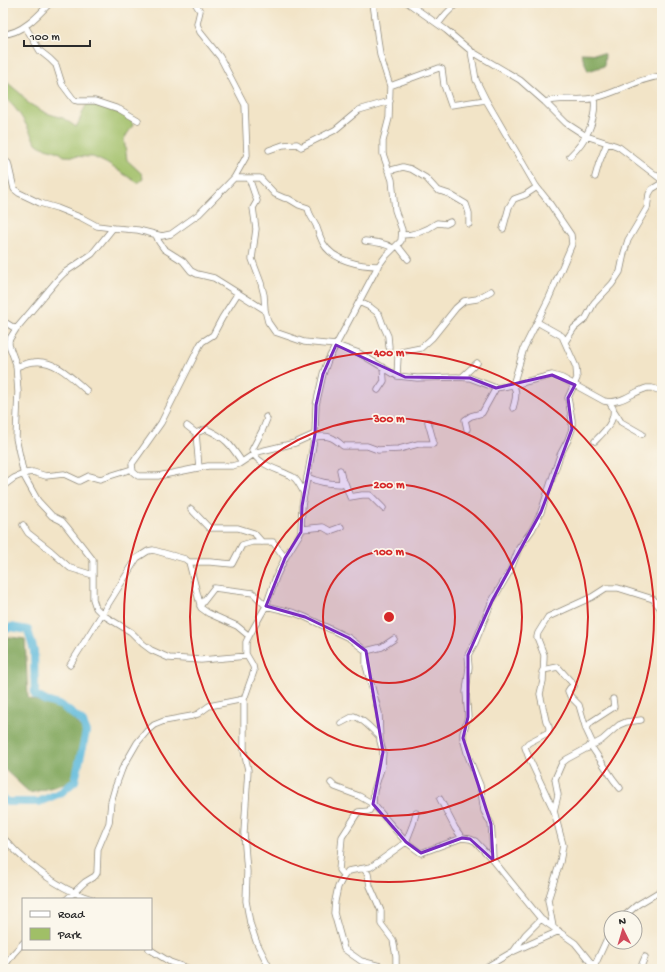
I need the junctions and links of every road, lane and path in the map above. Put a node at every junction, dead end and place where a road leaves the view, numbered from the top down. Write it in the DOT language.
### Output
graph roads {
  1 [pos="50,3"];
  2 [pos="195,3"];
  3 [pos="373,3"];
  4 [pos="408,3"];
  5 [pos="458,3"];
  6 [pos="438,24"];
  7 [pos="25,26"];
  8 [pos="3,34"];
  9 [pos="471,51"];
  10 [pos="662,76"];
  11 [pos="390,86"];
  12 [pos="594,98"];
  13 [pos="486,100"];
  14 [pos="390,101"];
  15 [pos="545,102"];
  16 [pos="138,120"];
  17 [pos="586,136"];
  18 [pos="607,142"];
  19 [pos="269,150"];
  20 [pos="570,156"];
  21 [pos="3,159"];
  22 [pos="388,171"];
  23 [pos="595,177"];
  24 [pos="234,178"];
  25 [pos="249,178"];
  26 [pos="662,181"];
  27 [pos="537,187"];
  28 [pos="450,222"];
  29 [pos="469,224"];
  30 [pos="113,228"];
  31 [pos="503,229"];
  32 [pos="156,235"];
  33 [pos="402,235"];
  34 [pos="365,241"];
  35 [pos="395,247"];
  36 [pos="408,259"];
  37 [pos="378,266"];
  38 [pos="491,291"];
  39 [pos="238,293"];
  40 [pos="359,302"];
  41 [pos="265,310"];
  42 [pos="3,321"];
  43 [pos="537,322"];
  44 [pos="16,329"];
  45 [pos="9,340"];
  46 [pos="565,342"];
  47 [pos="336,345"];
  48 [pos="389,347"];
  49 [pos="3,348"];
  50 [pos="477,363"];
  51 [pos="16,367"];
  52 [pos="383,367"];
  53 [pos="397,376"];
  54 [pos="462,377"];
  55 [pos="514,385"];
  56 [pos="575,385"];
  57 [pos="496,388"];
  58 [pos="378,390"];
  59 [pos="87,391"];
  60 [pos="662,391"];
  61 [pos="609,402"];
  62 [pos="512,408"];
  63 [pos="614,411"];
  64 [pos="266,417"];
  65 [pos="428,422"];
  66 [pos="187,426"];
  67 [pos="467,429"];
  68 [pos="196,432"];
  69 [pos="642,434"];
  70 [pos="315,435"];
  71 [pos="595,442"];
  72 [pos="253,454"];
  73 [pos="242,462"];
  74 [pos="199,468"];
  75 [pos="132,469"];
  76 [pos="340,470"];
  77 [pos="23,474"];
  78 [pos="307,477"];
  79 [pos="342,479"];
  80 [pos="6,484"];
  81 [pos="304,493"];
  82 [pos="383,508"];
  83 [pos="191,509"];
  84 [pos="23,524"];
  85 [pos="341,527"];
  86 [pos="302,529"];
  87 [pos="262,542"];
  88 [pos="285,558"];
  89 [pos="189,562"];
  90 [pos="93,575"];
  91 [pos="200,606"];
  92 [pos="266,606"];
  93 [pos="662,610"];
  94 [pos="103,615"];
  95 [pos="248,636"];
  96 [pos="394,639"];
  97 [pos="366,651"];
  98 [pos="247,656"];
  99 [pos="70,665"];
  100 [pos="545,666"];
  101 [pos="613,699"];
  102 [pos="244,700"];
  103 [pos="641,720"];
  104 [pos="341,723"];
  105 [pos="586,729"];
  106 [pos="379,736"];
  107 [pos="589,747"];
  108 [pos="331,783"];
  109 [pos="620,788"];
  110 [pos="440,799"];
  111 [pos="373,804"];
  112 [pos="554,812"];
  113 [pos="416,813"];
  114 [pos="3,838"];
  115 [pos="462,838"];
  116 [pos="406,842"];
  117 [pos="493,860"];
  118 [pos="364,869"];
  119 [pos="344,876"];
  120 [pos="662,890"];
  121 [pos="73,893"];
  122 [pos="68,898"];
  123 [pos="89,898"];
  124 [pos="632,910"];
  125 [pos="541,919"];
  126 [pos="553,927"];
  127 [pos="558,931"];
  128 [pos="22,944"];
  129 [pos="603,949"];
  130 [pos="152,950"];
  131 [pos="512,952"];
  132 [pos="645,957"];
  133 [pos="3,968"];
  134 [pos="595,968"];
  135 [pos="190,969"];
  136 [pos="270,969"];
  137 [pos="382,969"];
  138 [pos="396,969"];
  139 [pos="483,969"];
  140 [pos="640,969"];
  1 -- 7 [label="street"];
  2 -- 24 [label="street"];
  3 -- 11 [label="street"];
  4 -- 6 [label="street"];
  5 -- 6 [label="street"];
  6 -- 9 [label="street"];
  7 -- 8 [label="street"];
  7 -- 16 [label="street"];
  9 -- 13 [label="street"];
  9 -- 15 [label="street"];
  10 -- 12 [label="street"];
  11 -- 13 [label="street"];
  11 -- 14 [label="street"];
  12 -- 15 [label="street"];
  12 -- 17 [label="street"];
  13 -- 27 [label="street"];
  14 -- 19 [label="street"];
  14 -- 22 [label="street"];
  15 -- 17 [label="street"];
  17 -- 18 [label="street"];
  17 -- 20 [label="street"];
  18 -- 23 [label="street"];
  18 -- 26 [label="street"];
  21 -- 30 [label="street"];
  22 -- 29 [label="street"];
  22 -- 33 [label="street"];
  24 -- 25 [label="street"];
  24 -- 32 [label="street"];
  25 -- 37 [label="street"];
  25 -- 41 [label="street"];
  26 -- 46 [label="street"];
  27 -- 31 [label="street"];
  27 -- 43 [label="street"];
  28 -- 33 [label="street"];
  30 -- 32 [label="street"];
  30 -- 44 [label="street"];
  32 -- 39 [label="street"];
  33 -- 35 [label="street"];
  34 -- 35 [label="street"];
  35 -- 36 [label="street"];
  35 -- 37 [label="street"];
  37 -- 40 [label="street"];
  38 -- 53 [label="street"];
  39 -- 41 [label="street"];
  39 -- 75 [label="street"];
  40 -- 47 [label="street"];
  40 -- 48 [label="street"];
  41 -- 47 [label="street"];
  42 -- 44 [label="street"];
  43 -- 46 [label="street"];
  43 -- 55 [label="street"];
  44 -- 45 [label="street"];
  45 -- 49 [label="street"];
  45 -- 51 [label="street"];
  46 -- 56 [label="street"];
  47 -- 52 [label="street"];
  47 -- 70 [label="street"];
  50 -- 54 [label="street"];
  51 -- 59 [label="street"];
  51 -- 77 [label="street"];
  52 -- 53 [label="street"];
  52 -- 58 [label="street"];
  53 -- 54 [label="street"];
  54 -- 57 [label="street"];
  55 -- 56 [label="street"];
  55 -- 57 [label="street"];
  55 -- 62 [label="street"];
  56 -- 61 [label="street"];
  56 -- 117 [label="street"];
  57 -- 67 [label="street"];
  60 -- 61 [label="street"];
  61 -- 63 [label="street"];
  63 -- 69 [label="street"];
  63 -- 71 [label="street"];
  64 -- 72 [label="street"];
  65 -- 70 [label="street"];
  66 -- 68 [label="street"];
  68 -- 73 [label="street"];
  68 -- 74 [label="street"];
  70 -- 72 [label="street"];
  70 -- 78 [label="street"];
  72 -- 73 [label="street"];
  72 -- 81 [label="street"];
  73 -- 74 [label="street"];
  74 -- 75 [label="street"];
  75 -- 77 [label="street"];
  76 -- 79 [label="street"];
  77 -- 80 [label="street"];
  77 -- 90 [label="street"];
  78 -- 79 [label="street"];
  78 -- 81 [label="street"];
  79 -- 82 [label="street"];
  81 -- 86 [label="street"];
  83 -- 87 [label="street"];
  84 -- 90 [label="street"];
  85 -- 86 [label="street"];
  86 -- 88 [label="street"];
  87 -- 88 [label="street"];
  87 -- 89 [label="street"];
  88 -- 92 [label="street"];
  89 -- 91 [label="street"];
  89 -- 94 [label="street"];
  90 -- 94 [label="street"];
  91 -- 92 [label="street"];
  91 -- 95 [label="street"];
  92 -- 95 [label="street"];
  92 -- 97 [label="street"];
  93 -- 100 [label="street"];
  94 -- 98 [label="street"];
  94 -- 99 [label="street"];
  95 -- 98 [label="street"];
  96 -- 97 [label="street"];
  97 -- 106 [label="street"];
  98 -- 102 [label="street"];
  100 -- 105 [label="street"];
  100 -- 112 [label="street"];
  101 -- 105 [label="street"];
  102 -- 121 [label="street"];
  102 -- 136 [label="street"];
  103 -- 107 [label="street"];
  104 -- 106 [label="street"];
  105 -- 107 [label="street"];
  106 -- 111 [label="street"];
  107 -- 109 [label="street"];
  107 -- 112 [label="street"];
  108 -- 111 [label="street"];
  110 -- 115 [label="street"];
  111 -- 116 [label="street"];
  111 -- 119 [label="street"];
  112 -- 126 [label="street"];
  113 -- 116 [label="street"];
  114 -- 121 [label="street"];
  115 -- 116 [label="street"];
  115 -- 117 [label="street"];
  116 -- 118 [label="street"];
  117 -- 125 [label="street"];
  118 -- 119 [label="street"];
  118 -- 138 [label="street"];
  119 -- 137 [label="street"];
  120 -- 124 [label="street"];
  121 -- 122 [label="street"];
  121 -- 123 [label="street"];
  125 -- 126 [label="street"];
  125 -- 131 [label="street"];
  126 -- 127 [label="street"];
  127 -- 131 [label="street"];
  127 -- 134 [label="street"];
  128 -- 133 [label="street"];
  129 -- 134 [label="street"];
  130 -- 135 [label="street"];
  131 -- 139 [label="street"];
  132 -- 140 [label="street"];
}
